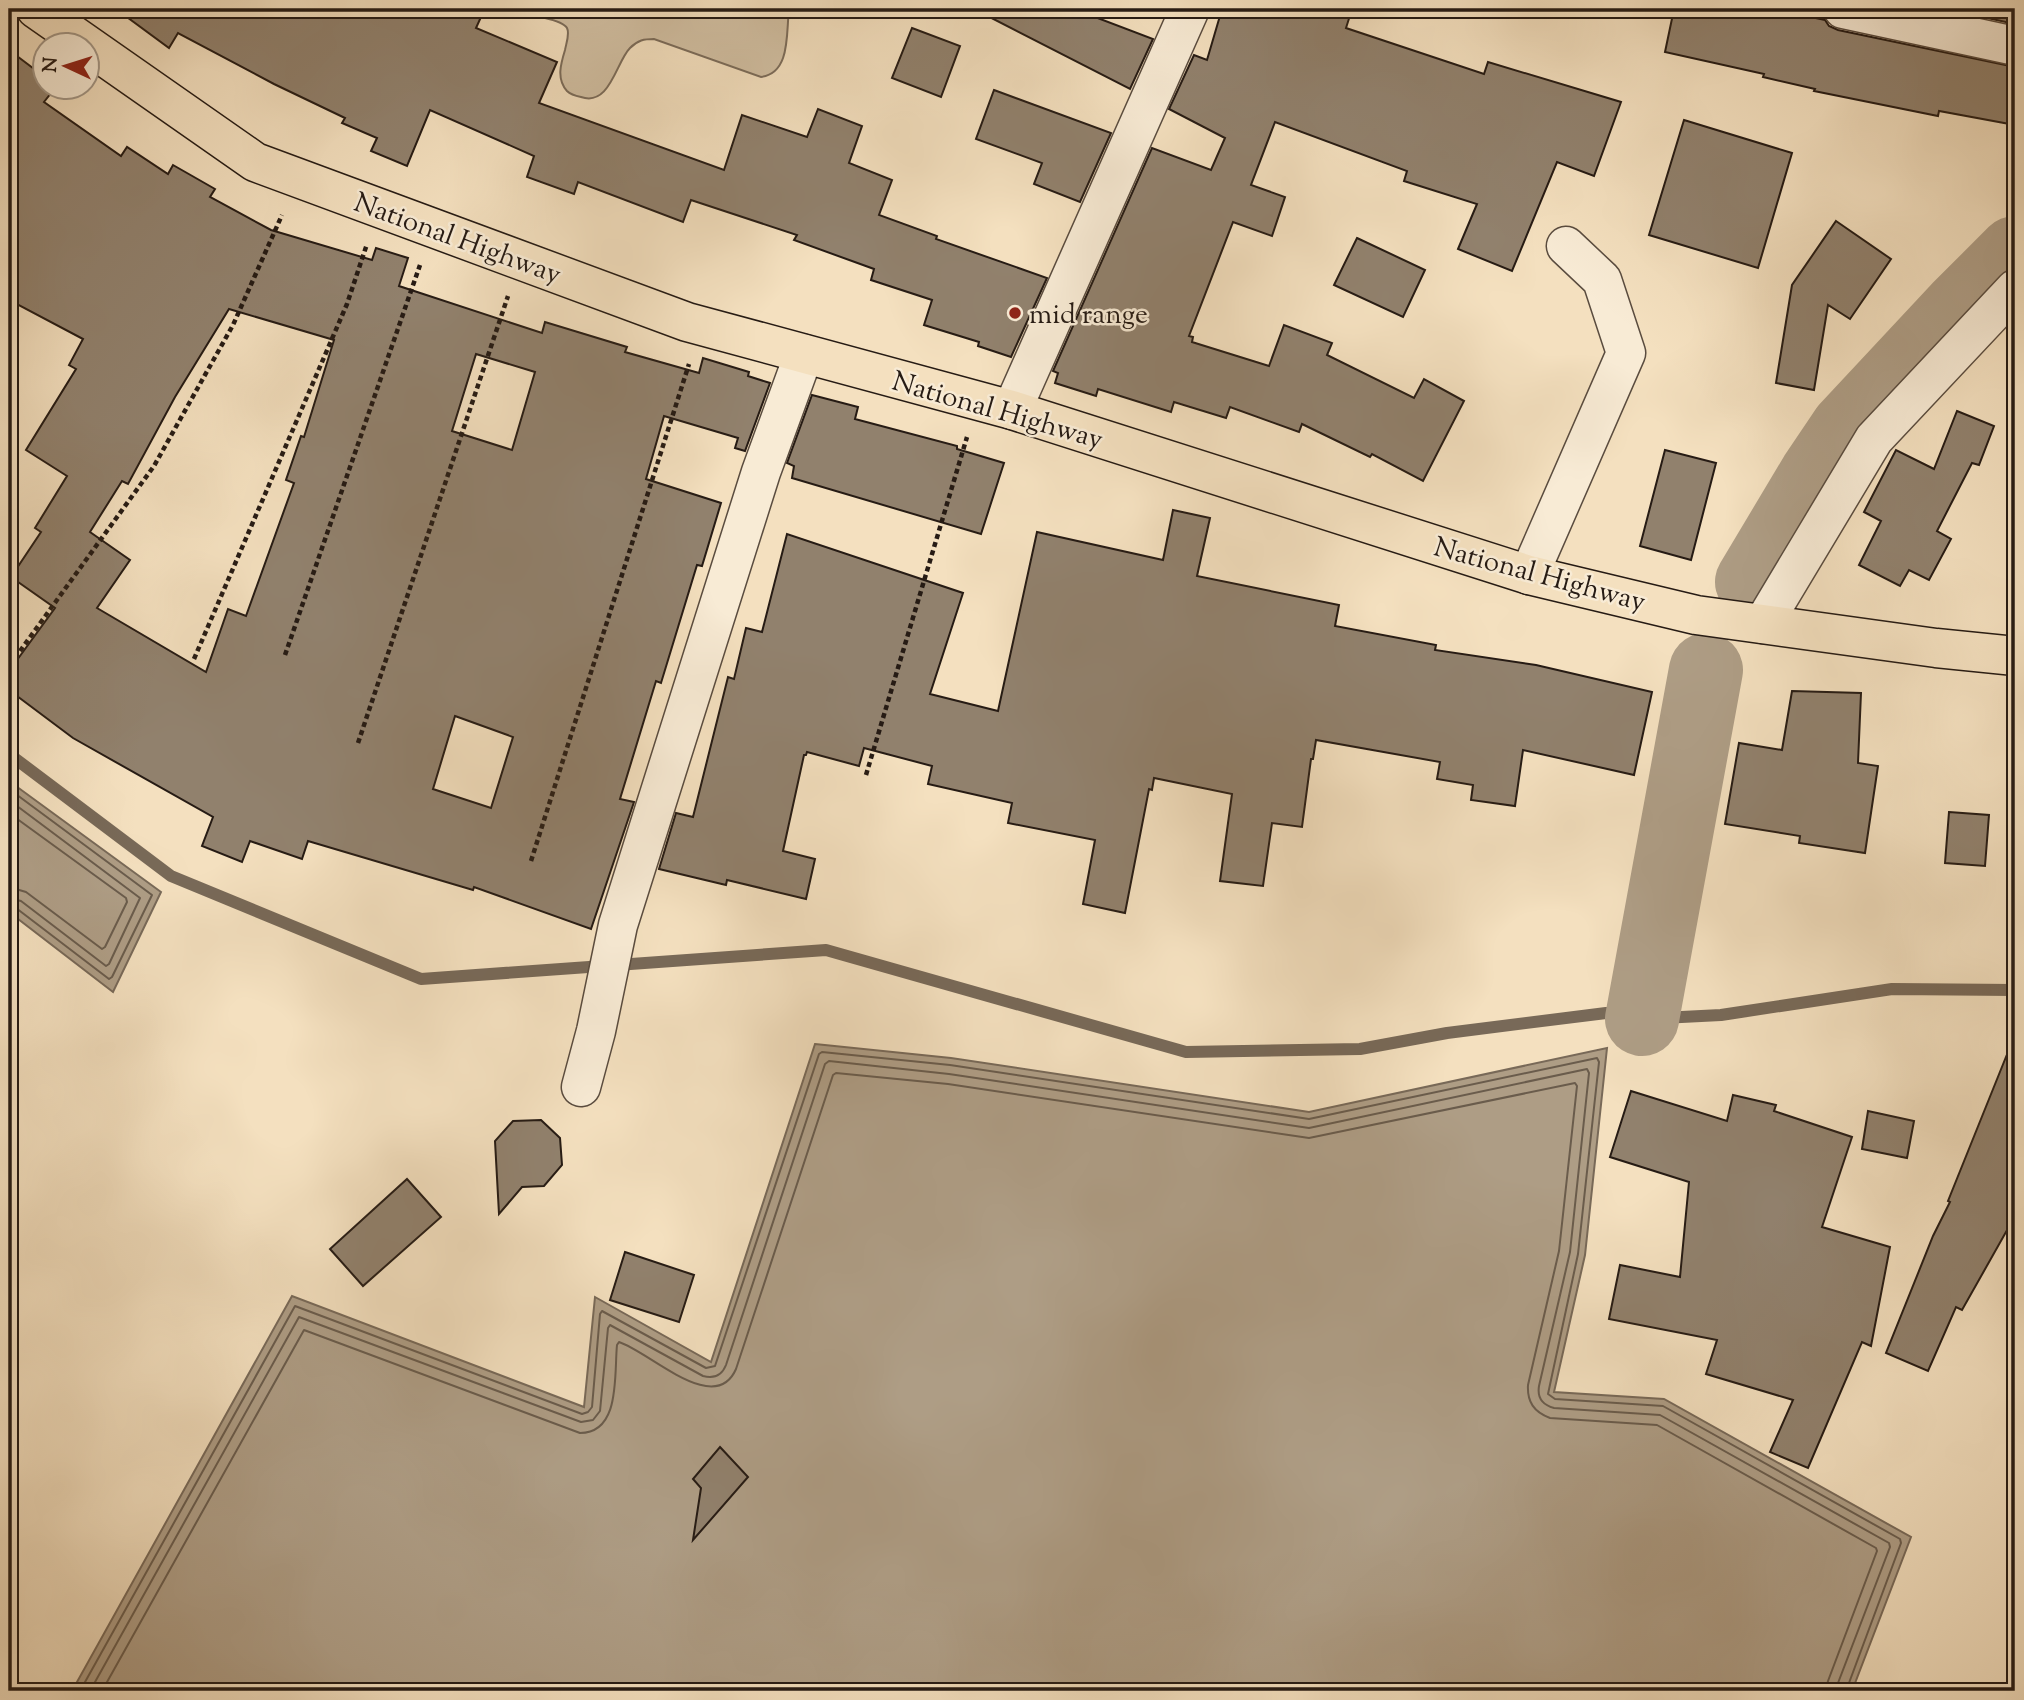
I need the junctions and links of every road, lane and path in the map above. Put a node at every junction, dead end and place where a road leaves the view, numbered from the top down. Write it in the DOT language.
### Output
graph roads {
  1 [pos="36,9"];
  2 [pos="1190,9"];
  3 [pos="1843,9"];
  4 [pos="2015,46"];
  5 [pos="298,178"];
  6 [pos="379,208"];
  7 [pos="433,228"];
  8 [pos="1566,246"];
  9 [pos="519,260"];
  10 [pos="2015,289"];
  11 [pos="702,326"];
  12 [pos="804,354"];
  13 [pos="995,406"];
  14 [pos="1529,575"];
  15 [pos="1763,624"];
  16 [pos="20,650"];
  17 [pos="285,655"];
  18 [pos="2015,656"];
  19 [pos="194,659"];
  20 [pos="358,743"];
  21 [pos="866,775"];
  22 [pos="531,861"];
  23 [pos="581,1087"];
  1 -- 5 [label="main road, National Highway"];
  2 -- 13 [label="street"];
  3 -- 4 [label="street"];
  5 -- 6 [label="main road, National Highway"];
  5 -- 16 [label="path"];
  6 -- 7 [label="main road, National Highway"];
  6 -- 19 [label="path"];
  7 -- 9 [label="main road, National Highway"];
  7 -- 17 [label="path"];
  8 -- 14 [label="street"];
  9 -- 11 [label="main road, National Highway"];
  9 -- 20 [label="path"];
  10 -- 15 [label="street"];
  11 -- 12 [label="main road, National Highway"];
  11 -- 22 [label="path"];
  12 -- 13 [label="main road, National Highway"];
  12 -- 23 [label="street"];
  13 -- 14 [label="main road, National Highway"];
  13 -- 21 [label="path"];
  14 -- 15 [label="main road, National Highway"];
  15 -- 18 [label="main road, National Highway"];
}
